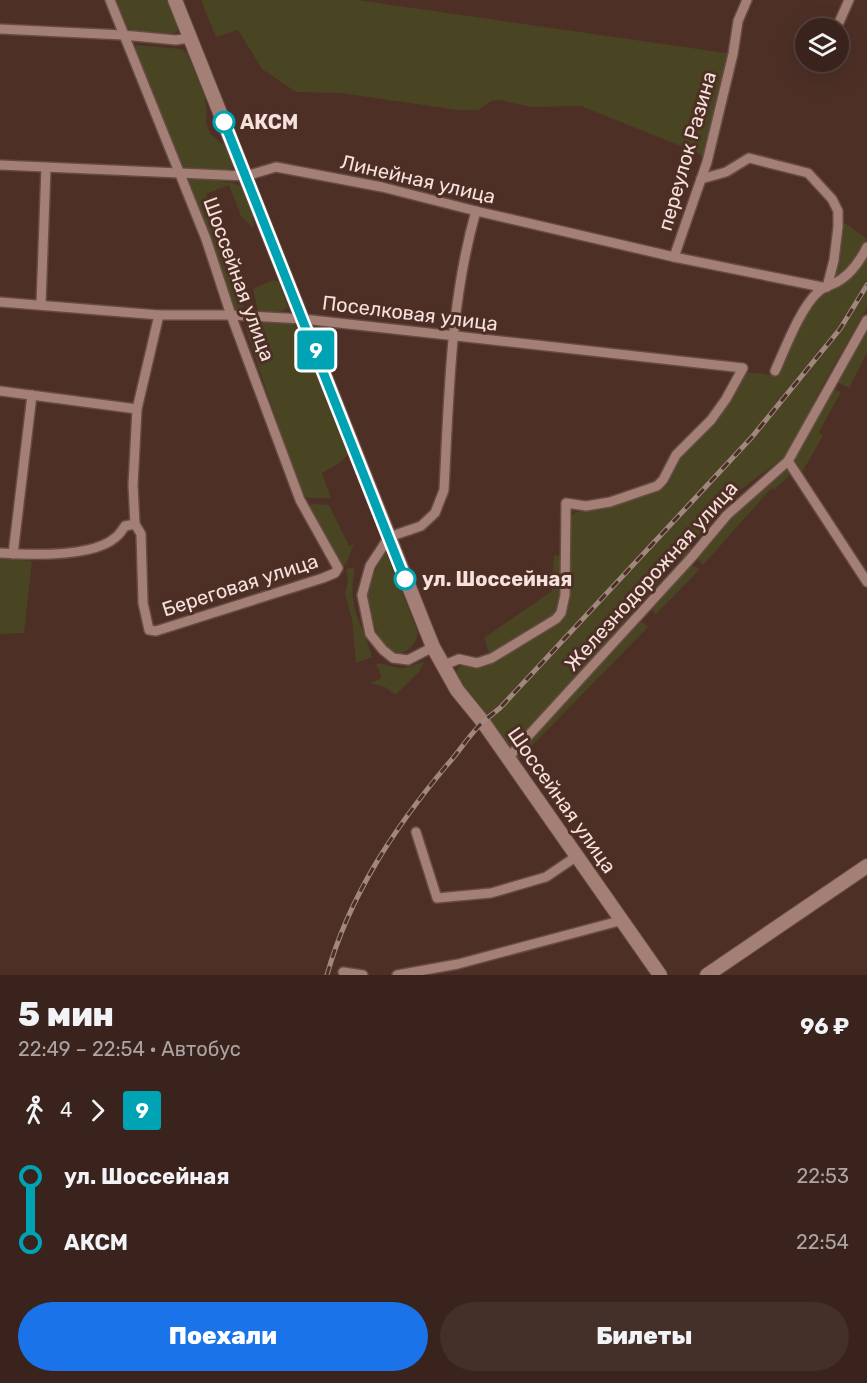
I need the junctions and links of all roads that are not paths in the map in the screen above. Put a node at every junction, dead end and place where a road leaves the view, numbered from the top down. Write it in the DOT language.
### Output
graph roads {
  1 [pos="110,0"];
  2 [pos="175,0"];
  3 [pos="747,0"];
  4 [pos="849,0"];
  5 [pos="841,18"];
  6 [pos="0,29"];
  7 [pos="123,35"];
  8 [pos="190,38"];
  9 [pos="0,165"];
  10 [pos="46,167"];
  11 [pos="179,172"];
  12 [pos="246,176"];
  13 [pos="701,179"];
  14 [pos="476,211"];
  15 [pos="867,248"];
  16 [pos="674,257"];
  17 [pos="825,287"];
  18 [pos="0,302"];
  19 [pos="41,304"];
  20 [pos="159,315"];
  21 [pos="231,315"];
  22 [pos="303,319"];
  23 [pos="867,320"];
  24 [pos="452,336"];
  25 [pos="775,371"];
  26 [pos="0,391"];
  27 [pos="32,395"];
  28 [pos="137,409"];
  29 [pos="788,460"];
  30 [pos="135,525"];
  31 [pos="389,537"];
  32 [pos="0,553"];
  33 [pos="13,554"];
  34 [pos="338,568"];
  35 [pos="867,582"];
  36 [pos="433,647"];
  37 [pos="442,666"];
  38 [pos="508,758"];
  39 [pos="416,832"];
  40 [pos="577,856"];
  41 [pos="867,866"];
  42 [pos="623,920"];
  43 [pos="343,972"];
  44 [pos="363,975"];
  45 [pos="397,975"];
  46 [pos="660,975"];
  47 [pos="707,975"];
  1 -- 7 [label="street, Шоссейная улица"];
  2 -- 8 [label="main road, Шоссейная улица"];
  3 -- 13 [label="street, переулок Разина"];
  4 -- 5 [label="street"];
  6 -- 7 [label="street"];
  7 -- 8 [label="street"];
  7 -- 11 [label="street, Шоссейная улица"];
  8 -- 12 [label="main road, Шоссейная улица"];
  9 -- 10 [label="street, Линейная улица"];
  10 -- 11 [label="street, Линейная улица"];
  10 -- 19 [label="street"];
  11 -- 12 [label="street, Линейная улица"];
  11 -- 21 [label="street, Шоссейная улица"];
  12 -- 14 [label="street, Линейная улица"];
  12 -- 22 [label="main road, Шоссейная улица"];
  13 -- 16 [label="street, переулок Разина"];
  13 -- 17 [label="street"];
  14 -- 16 [label="street, Линейная улица"];
  14 -- 24 [label="street"];
  15 -- 17 [label="street"];
  16 -- 17 [label="street, Линейная улица"];
  17 -- 25 [label="street"];
  18 -- 19 [label="street, Поселковая улица"];
  19 -- 20 [label="street, Поселковая улица"];
  20 -- 21 [label="street, Поселковая улица"];
  20 -- 28 [label="street"];
  21 -- 22 [label="street, Поселковая улица"];
  21 -- 34 [label="street, Шоссейная улица"];
  22 -- 24 [label="street, Поселковая улица"];
  22 -- 31 [label="main road, Шоссейная улица"];
  23 -- 29 [label="street, Железнодорожная улица"];
  24 -- 31 [label="street"];
  24 -- 37 [label="street, Поселковая улица"];
  26 -- 27 [label="street"];
  27 -- 28 [label="street"];
  27 -- 33 [label="street"];
  28 -- 30 [label="street"];
  29 -- 35 [label="street"];
  29 -- 38 [label="street, Железнодорожная улица"];
  30 -- 33 [label="street"];
  30 -- 34 [label="street, Береговая улица"];
  31 -- 36 [label="main road, Шоссейная улица"];
  31 -- 36 [label="street"];
  32 -- 33 [label="street"];
  36 -- 37 [label="main road, Шоссейная улица"];
  37 -- 38 [label="main road, Шоссейная улица"];
  38 -- 40 [label="main road, Шоссейная улица"];
  39 -- 40 [label="street"];
  40 -- 42 [label="main road, Шоссейная улица"];
  41 -- 47 [label="main road"];
  42 -- 45 [label="street"];
  42 -- 46 [label="main road, Шоссейная улица"];
  43 -- 44 [label="street"];
}
